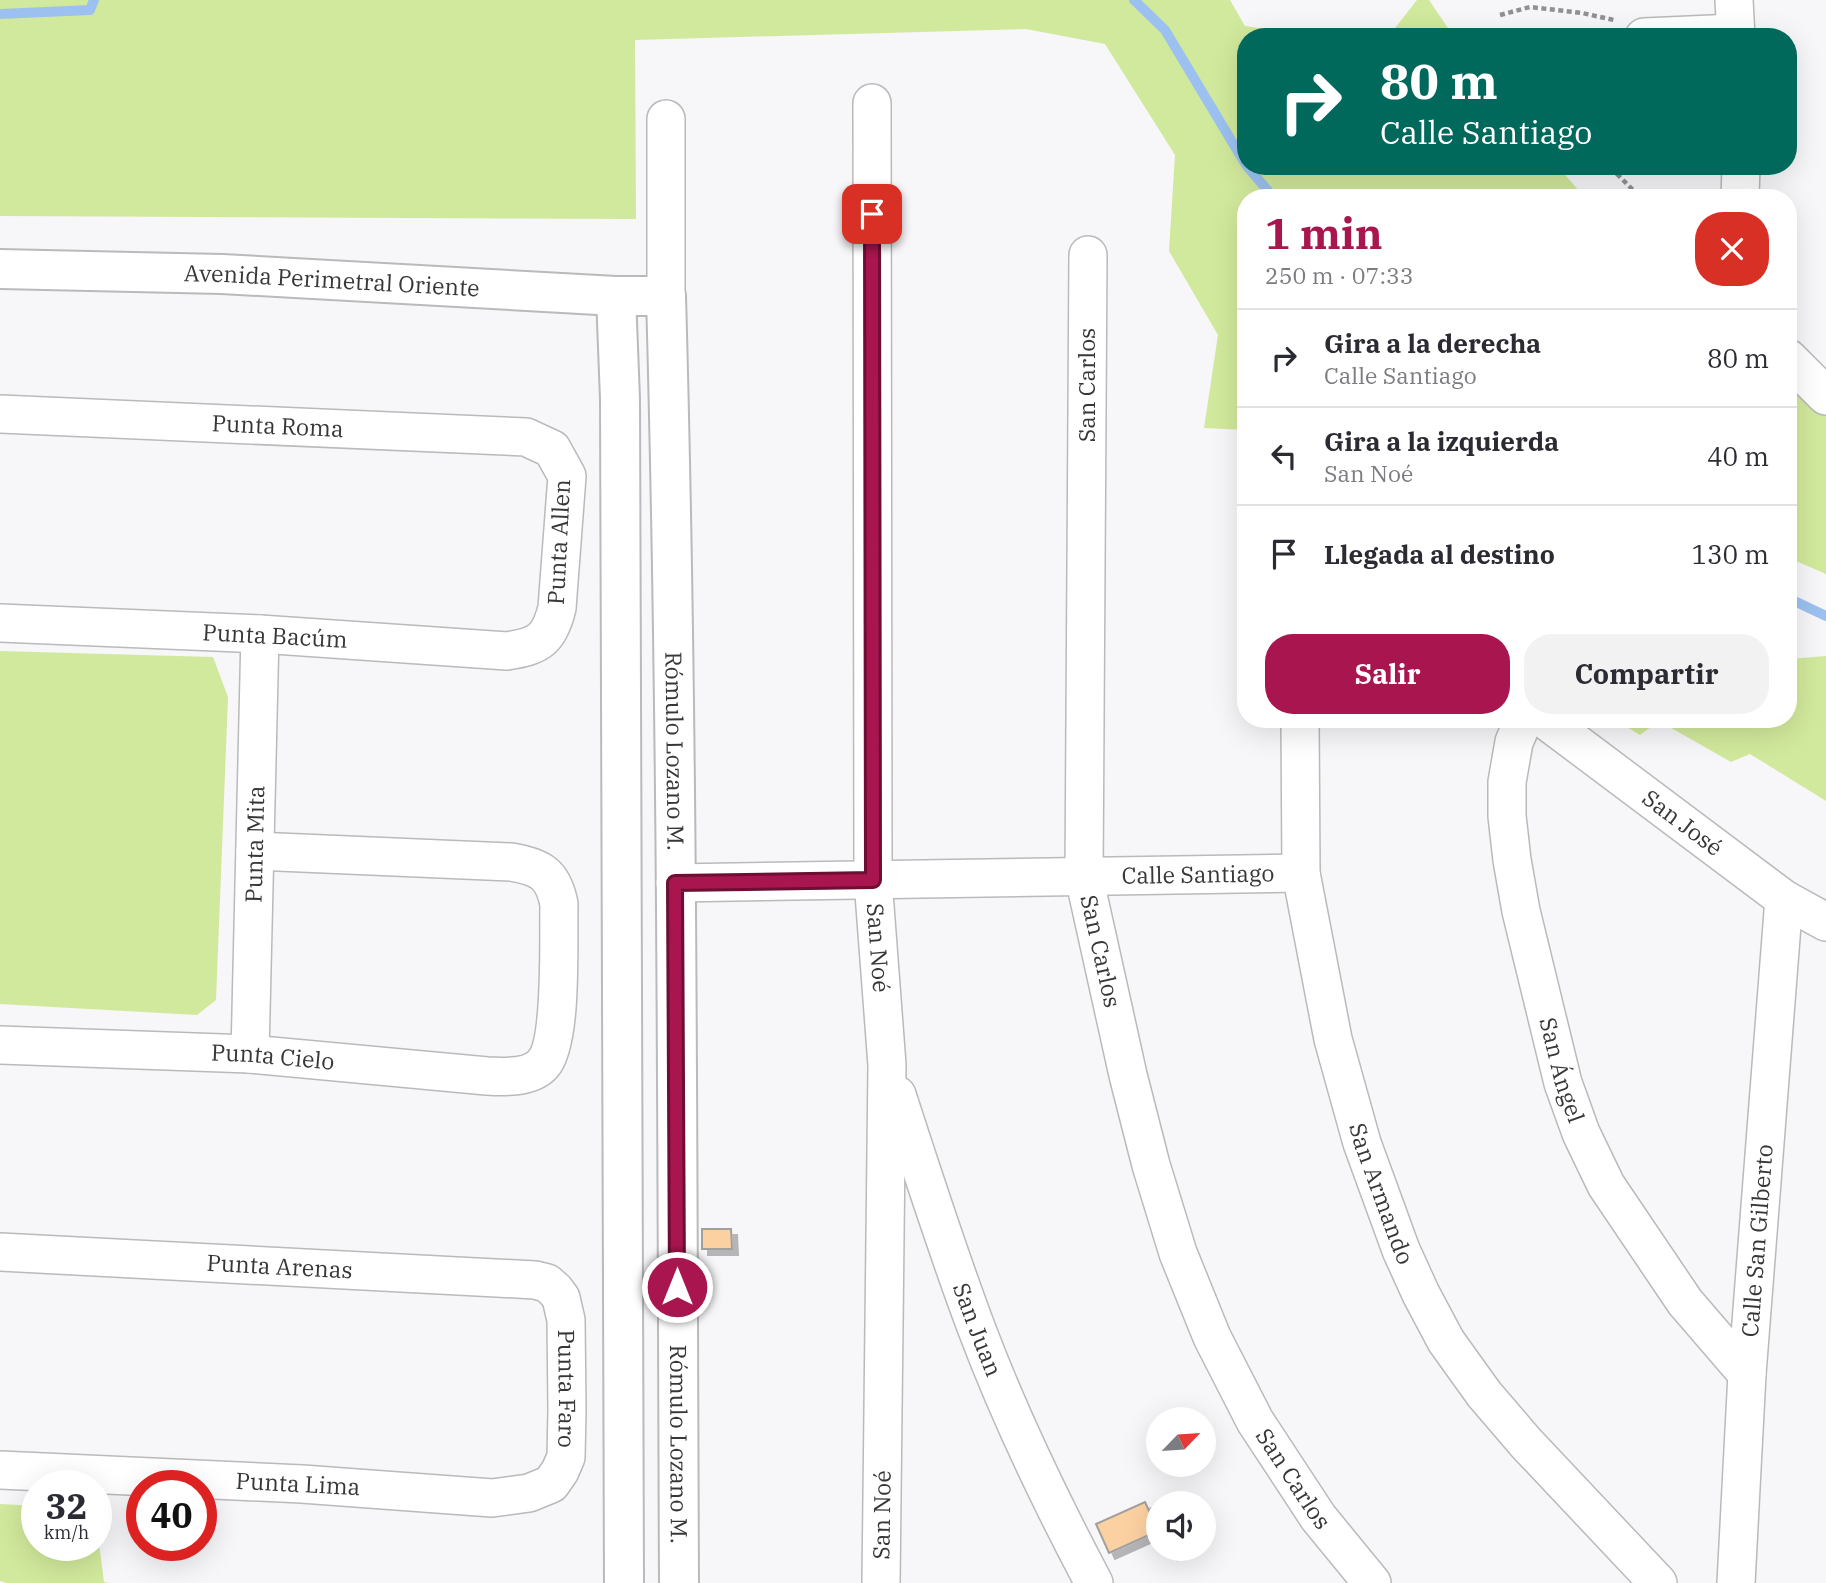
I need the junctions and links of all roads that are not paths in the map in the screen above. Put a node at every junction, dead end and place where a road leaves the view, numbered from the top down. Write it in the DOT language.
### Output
graph roads {
  1 [pos="1735,23"];
  2 [pos="1648,28"];
  3 [pos="872,103"];
  4 [pos="666,119"];
  5 [pos="1088,255"];
  6 [pos="0,269"];
  7 [pos="616,296"];
  8 [pos="666,296"];
  9 [pos="1797,367"];
  10 [pos="1826,396"];
  11 [pos="0,414"];
  12 [pos="552,449"];
  13 [pos="0,623"];
  14 [pos="260,634"];
  15 [pos="546,636"];
  16 [pos="1300,728"];
  17 [pos="1520,728"];
  18 [pos="1556,728"];
  19 [pos="255,851"];
  20 [pos="1301,873"];
  21 [pos="1084,877"];
  22 [pos="873,880"];
  23 [pos="675,883"];
  24 [pos="1784,899"];
  25 [pos="1826,922"];
  26 [pos="0,1045"];
  27 [pos="250,1054"];
  28 [pos="887,1065"];
  29 [pos="0,1252"];
  30 [pos="555,1290"];
  31 [pos="1747,1374"];
  32 [pos="0,1470"];
  33 [pos="551,1484"];
  34 [pos="624,1583"];
  35 [pos="679,1583"];
  36 [pos="881,1583"];
  37 [pos="1094,1583"];
  38 [pos="1372,1583"];
  39 [pos="1658,1583"];
  40 [pos="1736,1583"];
  1 -- 2 [label="street"];
  3 -- 22 [label="street, San Noé"];
  4 -- 8 [label="street"];
  5 -- 21 [label="street, San Carlos"];
  6 -- 7 [label="street, Avenida Perimetral Oriente"];
  7 -- 8 [label="street, Avenida Perimetral Oriente"];
  7 -- 34 [label="street"];
  8 -- 23 [label="street, Rómulo Lozano M."];
  9 -- 10 [label="street"];
  11 -- 12 [label="street, Punta Roma"];
  12 -- 15 [label="street, Punta Allen"];
  13 -- 14 [label="street, Punta Bacúm"];
  14 -- 15 [label="street, Punta Bacúm"];
  14 -- 19 [label="street, Punta Mita"];
  16 -- 20 [label="street, San Armando"];
  17 -- 31 [label="street, San Ángel"];
  18 -- 24 [label="street, San José"];
  19 -- 27 [label="street, Punta Mita"];
  19 -- 27 [label="street, Punta Cielo"];
  20 -- 21 [label="street, Calle Santiago"];
  20 -- 39 [label="street, San Armando"];
  21 -- 22 [label="street, Calle Santiago"];
  21 -- 38 [label="street, San Carlos"];
  22 -- 23 [label="street, Calle Santiago"];
  22 -- 28 [label="street, San Noé"];
  23 -- 35 [label="street, Rómulo Lozano M."];
  24 -- 25 [label="street, San José"];
  24 -- 31 [label="street, Calle San Gilberto"];
  26 -- 27 [label="street, Punta Cielo"];
  28 -- 36 [label="street, San Noé"];
  28 -- 37 [label="street, San Juan"];
  29 -- 30 [label="street, Punta Arenas"];
  30 -- 33 [label="street, Punta Faro"];
  31 -- 40 [label="street, Calle San Gilberto"];
  32 -- 33 [label="street, Punta Lima"];
}
